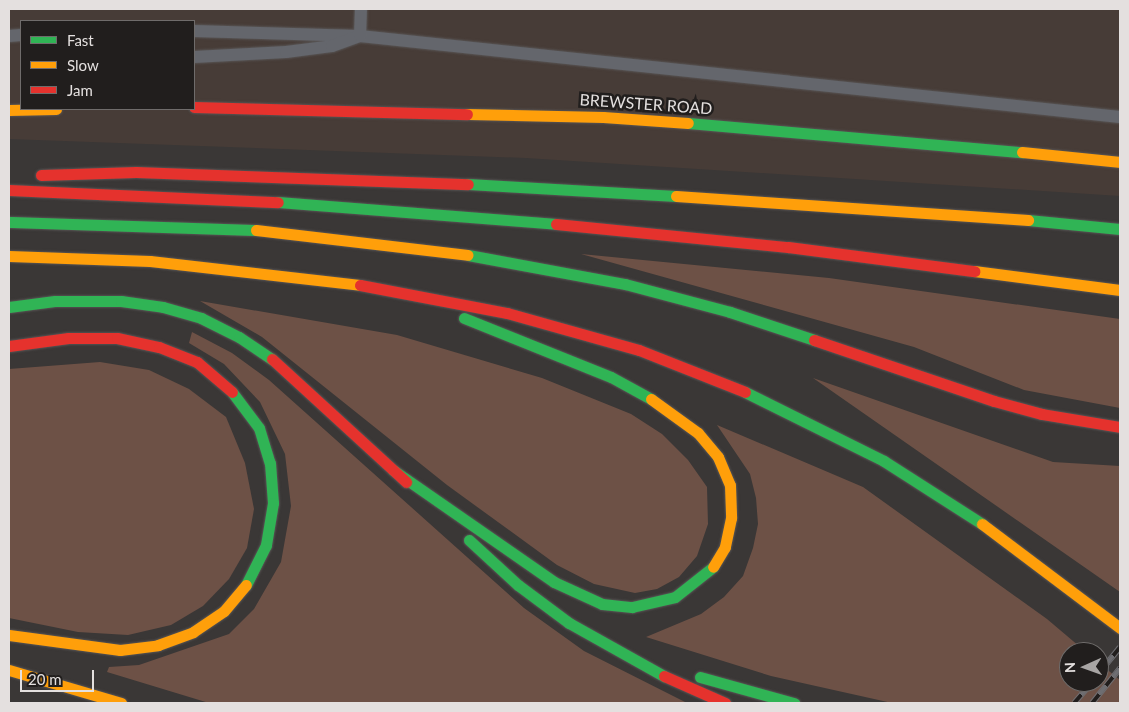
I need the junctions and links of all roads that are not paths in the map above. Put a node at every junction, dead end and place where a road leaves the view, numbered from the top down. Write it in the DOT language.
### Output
graph roads {
  1 [pos="362,9"];
  2 [pos="195,31"];
  3 [pos="360,36"];
  4 [pos="195,57"];
  5 [pos="195,107"];
  6 [pos="1120,117"];
  7 [pos="1120,164"];
  8 [pos="26,176"];
  9 [pos="9,190"];
  10 [pos="9,222"];
  11 [pos="1120,229"];
  12 [pos="9,256"];
  13 [pos="1120,275"];
  14 [pos="1094,286"];
  15 [pos="373,287"];
  16 [pos="1120,290"];
  17 [pos="9,307"];
  18 [pos="9,346"];
  19 [pos="1120,427"];
  20 [pos="393,470"];
  21 [pos="1117,625"];
  22 [pos="588,634"];
  23 [pos="9,636"];
  24 [pos="9,670"];
  25 [pos="121,703"];
  26 [pos="725,703"];
  27 [pos="794,703"];
  1 -- 3 [label="lane"];
  2 -- 3 [label="lane"];
  3 -- 4 [label="lane"];
  3 -- 6 [label="lane"];
  5 -- 7 [label="main road, BREWSTER ROAD"];
  8 -- 11 [label="main road"];
  9 -- 14 [label="main road"];
  10 -- 19 [label="main road"];
  12 -- 15 [label="main road"];
  13 -- 14 [label="main road"];
  14 -- 16 [label="main road"];
  15 -- 20 [label="main road"];
  15 -- 21 [label="main road"];
  17 -- 20 [label="main road"];
  18 -- 23 [label="main road"];
  20 -- 22 [label="main road"];
  22 -- 26 [label="main road"];
  22 -- 27 [label="main road"];
  24 -- 25 [label="main road"];
}
